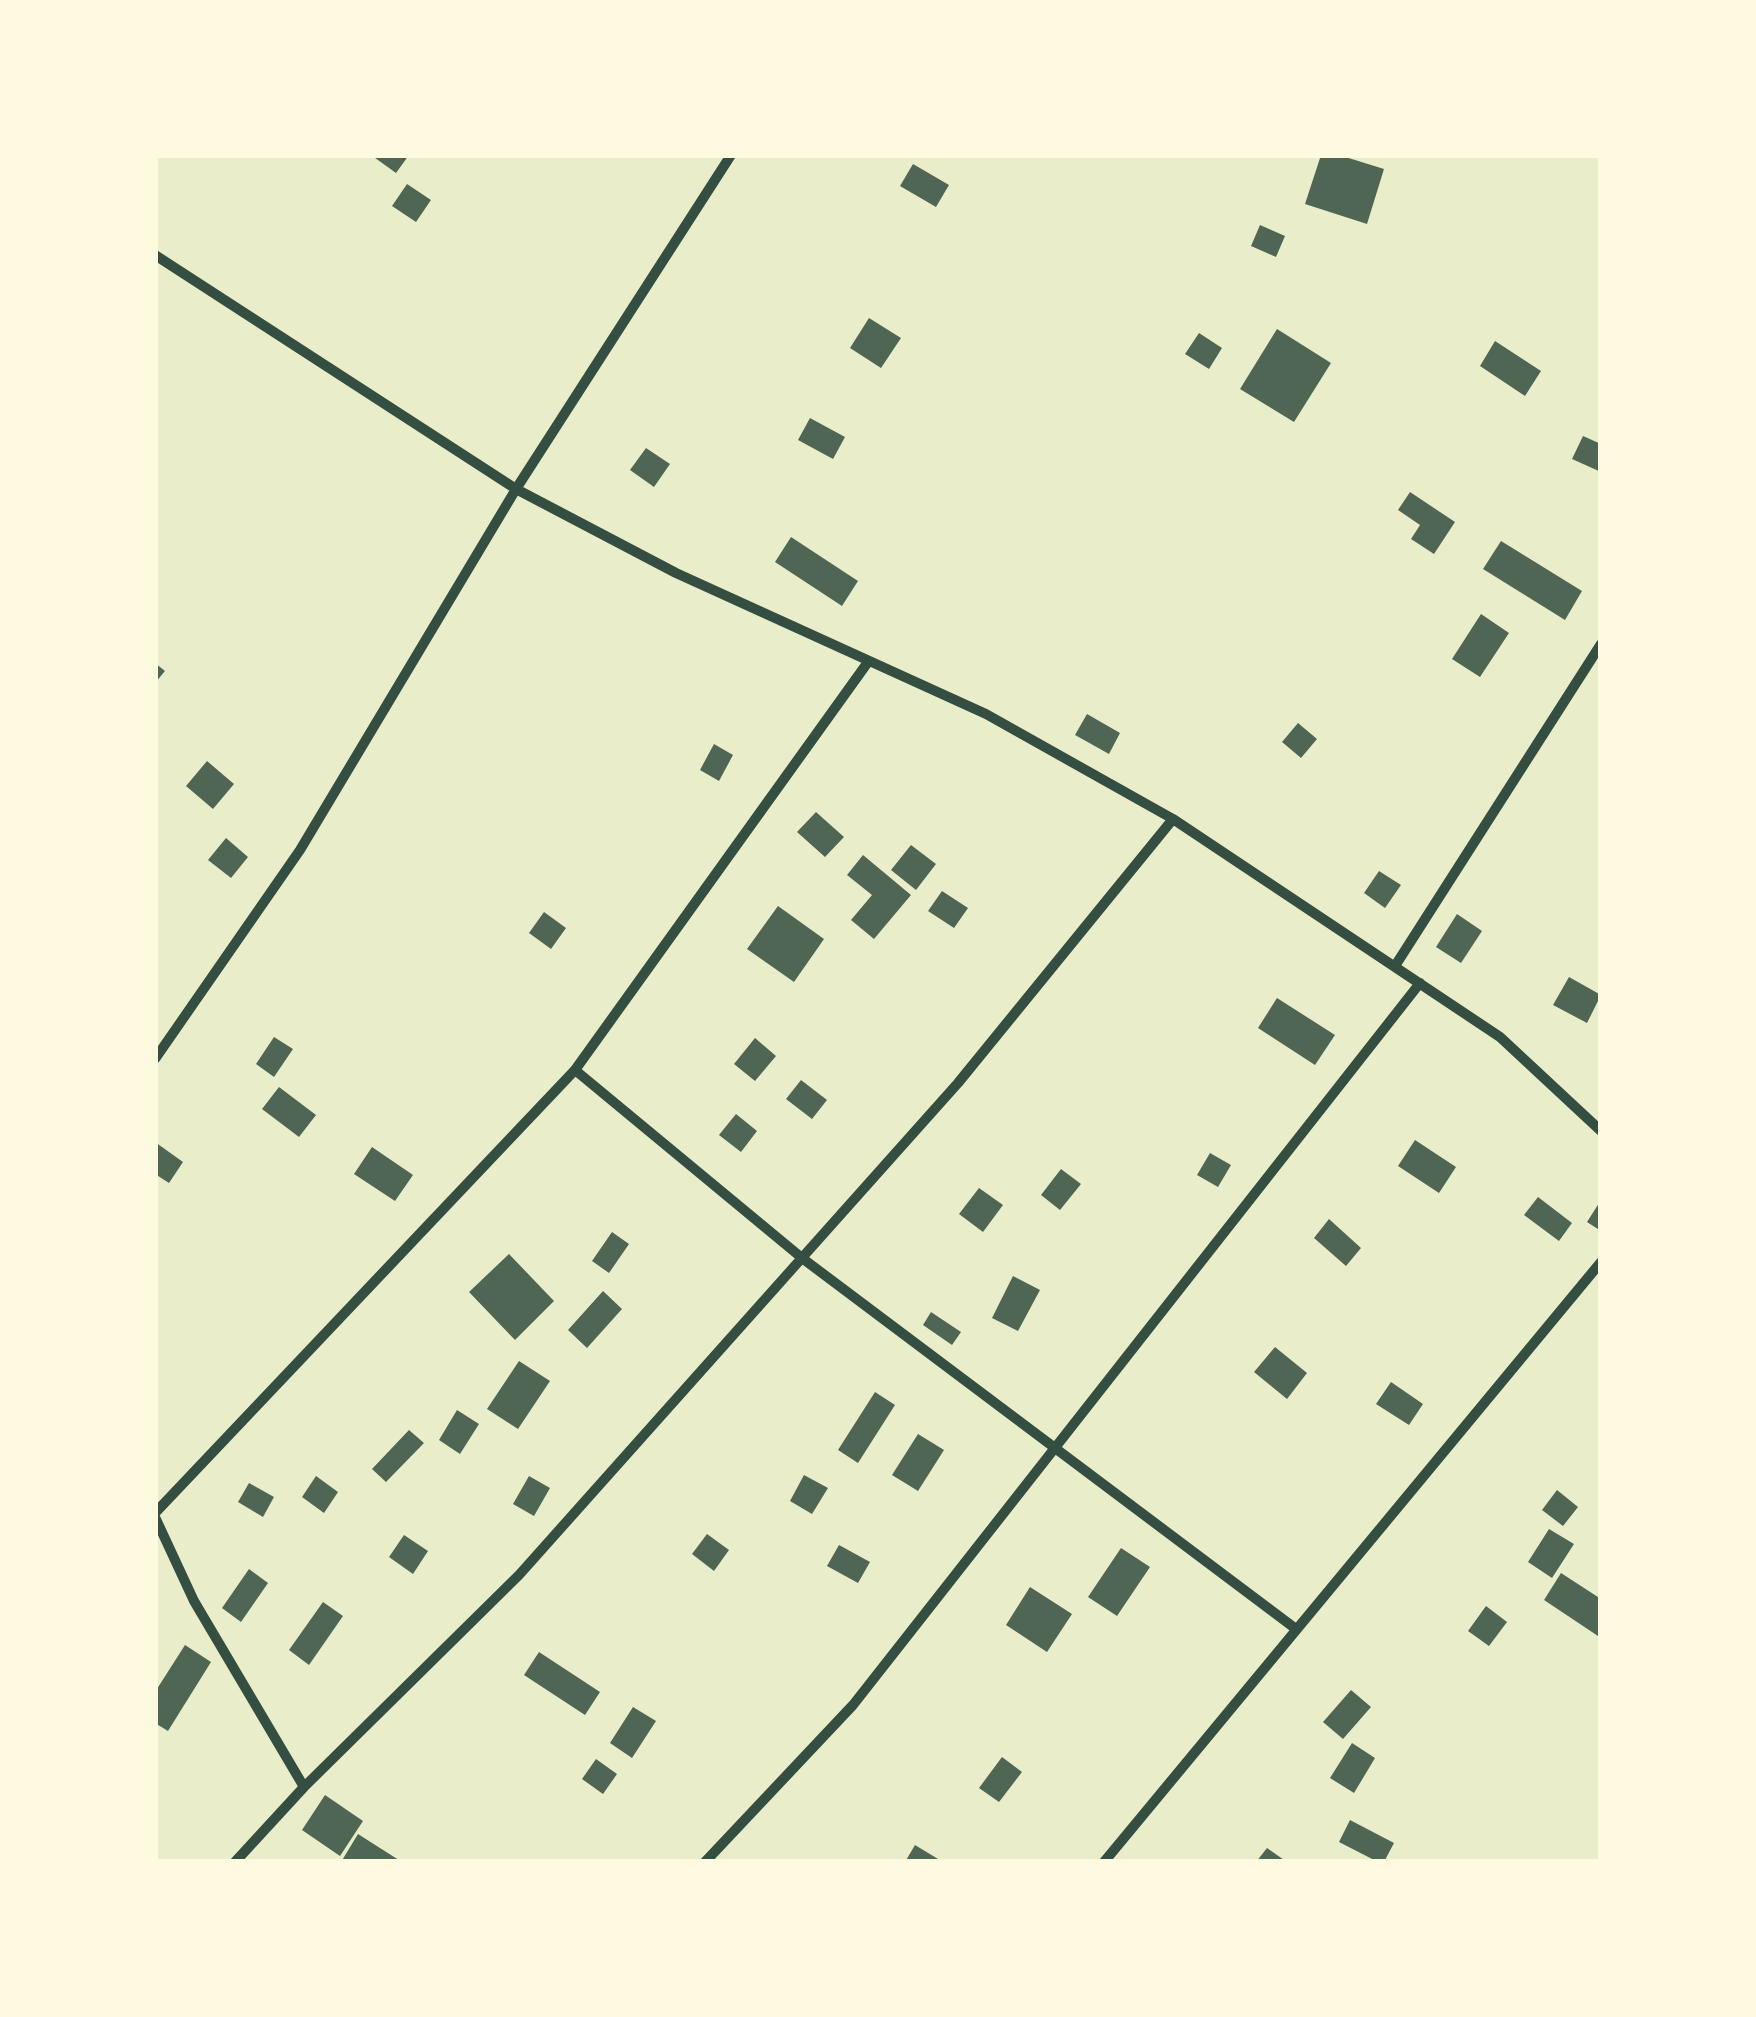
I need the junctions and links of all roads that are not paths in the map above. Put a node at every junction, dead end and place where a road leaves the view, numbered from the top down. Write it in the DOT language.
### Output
graph roads {
  1 [pos="731,155"];
  2 [pos="156,257"];
  3 [pos="516,489"];
  4 [pos="1601,644"];
  5 [pos="868,662"];
  6 [pos="1172,819"];
  7 [pos="1395,966"];
  8 [pos="1420,983"];
  9 [pos="155,1059"];
  10 [pos="575,1070"];
  11 [pos="1601,1131"];
  12 [pos="802,1258"];
  13 [pos="1601,1262"];
  14 [pos="1054,1448"];
  15 [pos="155,1515"];
  16 [pos="1296,1629"];
  17 [pos="304,1787"];
  18 [pos="235,1862"];
  19 [pos="705,1862"];
  20 [pos="1104,1862"];
  1 -- 3 [label="street"];
  2 -- 3 [label="street"];
  3 -- 5 [label="street"];
  3 -- 9 [label="street"];
  4 -- 7 [label="street"];
  5 -- 6 [label="street"];
  5 -- 10 [label="street"];
  6 -- 7 [label="street"];
  6 -- 12 [label="street"];
  7 -- 8 [label="street"];
  8 -- 11 [label="street"];
  8 -- 14 [label="street"];
  10 -- 12 [label="street"];
  10 -- 15 [label="street"];
  12 -- 14 [label="street"];
  12 -- 17 [label="street"];
  13 -- 16 [label="street"];
  14 -- 16 [label="street"];
  14 -- 19 [label="street"];
  15 -- 17 [label="street"];
  16 -- 20 [label="street"];
  17 -- 18 [label="street"];
}
